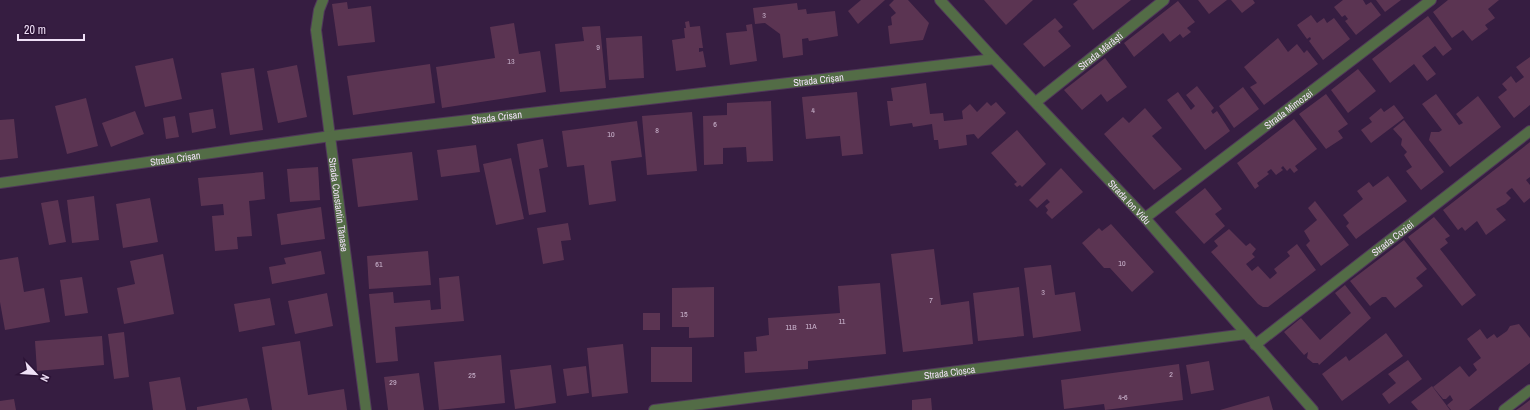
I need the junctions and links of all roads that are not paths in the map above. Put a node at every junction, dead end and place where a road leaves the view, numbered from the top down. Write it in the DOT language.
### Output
graph roads {
  1 [pos="323,0"];
  2 [pos="940,0"];
  3 [pos="1164,0"];
  4 [pos="1431,0"];
  5 [pos="994,59"];
  6 [pos="1036,102"];
  7 [pos="1530,131"];
  8 [pos="331,136"];
  9 [pos="0,183"];
  10 [pos="1145,218"];
  11 [pos="1246,334"];
  12 [pos="1255,345"];
  13 [pos="1530,390"];
  14 [pos="366,410"];
  15 [pos="654,410"];
  16 [pos="1313,410"];
  17 [pos="1504,410"];
  1 -- 8 [label="street, Strada Constantin Tănase"];
  2 -- 5 [label="street, Strada Ion Vidu"];
  3 -- 6 [label="street, Strada Mărăști"];
  4 -- 10 [label="street, Strada Mimozei"];
  5 -- 6 [label="street, Strada Ion Vidu"];
  5 -- 8 [label="street, Strada Crișan"];
  6 -- 10 [label="street, Strada Ion Vidu"];
  7 -- 12 [label="street, Strada Coziei"];
  8 -- 9 [label="street, Strada Crișan"];
  8 -- 14 [label="street, Strada Constantin Tănase"];
  10 -- 11 [label="street, Strada Ion Vidu"];
  11 -- 12 [label="street, Strada Ion Vidu"];
  11 -- 15 [label="street, Strada Cloșca"];
  12 -- 16 [label="street, Strada Ion Vidu"];
  13 -- 17 [label="street"];
}
